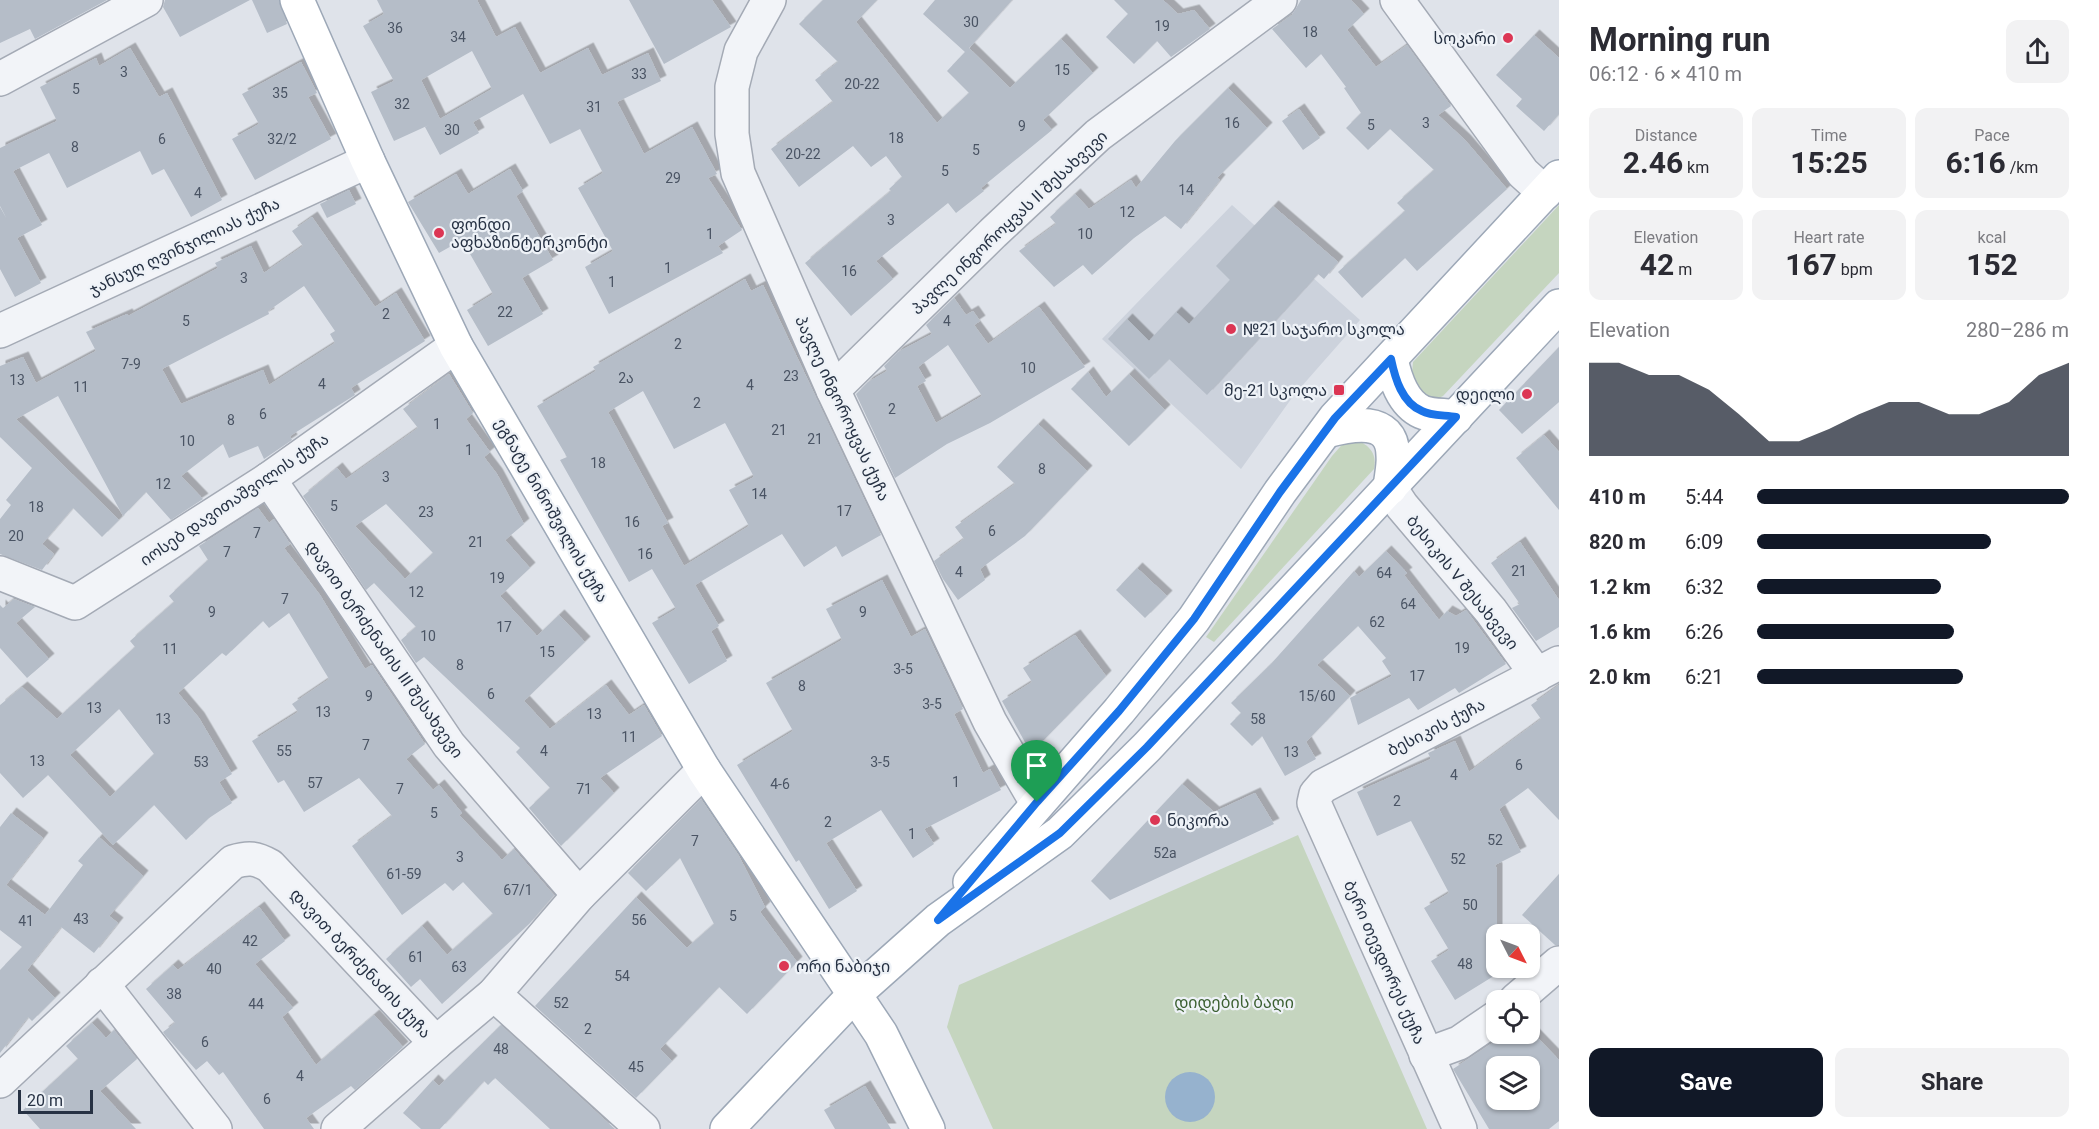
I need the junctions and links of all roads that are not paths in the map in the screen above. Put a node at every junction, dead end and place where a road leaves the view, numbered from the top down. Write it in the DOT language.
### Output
graph roads {
  1 [pos="146,0"];
  2 [pos="297,0"];
  3 [pos="769,0"];
  4 [pos="1280,0"];
  5 [pos="1397,0"];
  6 [pos="0,79"];
  7 [pos="368,161"];
  8 [pos="1552,185"];
  9 [pos="1559,306"];
  10 [pos="0,331"];
  11 [pos="456,346"];
  12 [pos="1391,359"];
  13 [pos="834,390"];
  14 [pos="1456,417"];
  15 [pos="1326,431"];
  16 [pos="269,479"];
  17 [pos="1390,488"];
  18 [pos="0,573"];
  19 [pos="1548,669"];
  20 [pos="704,770"];
  21 [pos="1316,794"];
  22 [pos="1037,802"];
  23 [pos="579,895"];
  24 [pos="938,920"];
  25 [pos="1559,963"];
  26 [pos="102,984"];
  27 [pos="1528,990"];
  28 [pos="494,994"];
  29 [pos="855,994"];
  30 [pos="1486,1025"];
  31 [pos="436,1043"];
  32 [pos="1426,1054"];
  33 [pos="0,1081"];
  34 [pos="215,1129"];
  35 [pos="338,1129"];
  36 [pos="643,1129"];
  37 [pos="727,1129"];
  38 [pos="928,1129"];
  39 [pos="1460,1129"];
  1 -- 6 [label="street"];
  2 -- 7 [label="main road, ეგნატე ნინოშვილის ქუჩა"];
  3 -- 13 [label="street, პავლე ინგოროყვას ქუჩა"];
  4 -- 13 [label="street, პავლე ინგოროყვას II შესახვევი"];
  5 -- 8 [label="street"];
  7 -- 10 [label="street, ჯანსუღ ღვინჯილიას ქუჩა"];
  7 -- 11 [label="main road, ეგნატე ნინოშვილის ქუჩა"];
  8 -- 12 [label="main road"];
  9 -- 14 [label="main road"];
  11 -- 16 [label="street, იოსებ დავითაშვილის ქუჩა"];
  11 -- 20 [label="main road, ეგნატე ნინოშვილის ქუჩა"];
  12 -- 14 [label="main road"];
  12 -- 15 [label="main road"];
  13 -- 22 [label="street, პავლე ინგოროყვას ქუჩა"];
  14 -- 17 [label="main road"];
  15 -- 17 [label="main road"];
  15 -- 22 [label="main road"];
  16 -- 18 [label="street, იოსებ დავითაშვილის ქუჩა"];
  16 -- 23 [label="street, დავით ბერძენაძის III შესახვევი"];
  17 -- 19 [label="street, ბესიკის V შესახვევი"];
  17 -- 24 [label="main road"];
  19 -- 21 [label="street, ბესიკის ქუჩა"];
  20 -- 23 [label="street, დავით ბერძენაძის ქუჩა"];
  20 -- 29 [label="main road, ეგნატე ნინოშვილის ქუჩა"];
  21 -- 32 [label="street, ბერი თევდორეს ქუჩა"];
  22 -- 24 [label="main road"];
  23 -- 28 [label="street, დავით ბერძენაძის ქუჩა"];
  24 -- 29 [label="main road"];
  25 -- 27 [label="street"];
  26 -- 31 [label="street, დავით ბერძენაძის ქუჩა"];
  26 -- 33 [label="street, დავით ბერძენაძის ქუჩა"];
  26 -- 34 [label="street"];
  28 -- 31 [label="street, დავით ბერძენაძის ქუჩა"];
  28 -- 36 [label="street"];
  29 -- 37 [label="main road"];
  29 -- 38 [label="main road, ეგნატე ნინოშვილის ქუჩა"];
  30 -- 32 [label="street"];
  31 -- 35 [label="street"];
  32 -- 39 [label="street, ბერი თევდორეს ქუჩა"];
}
